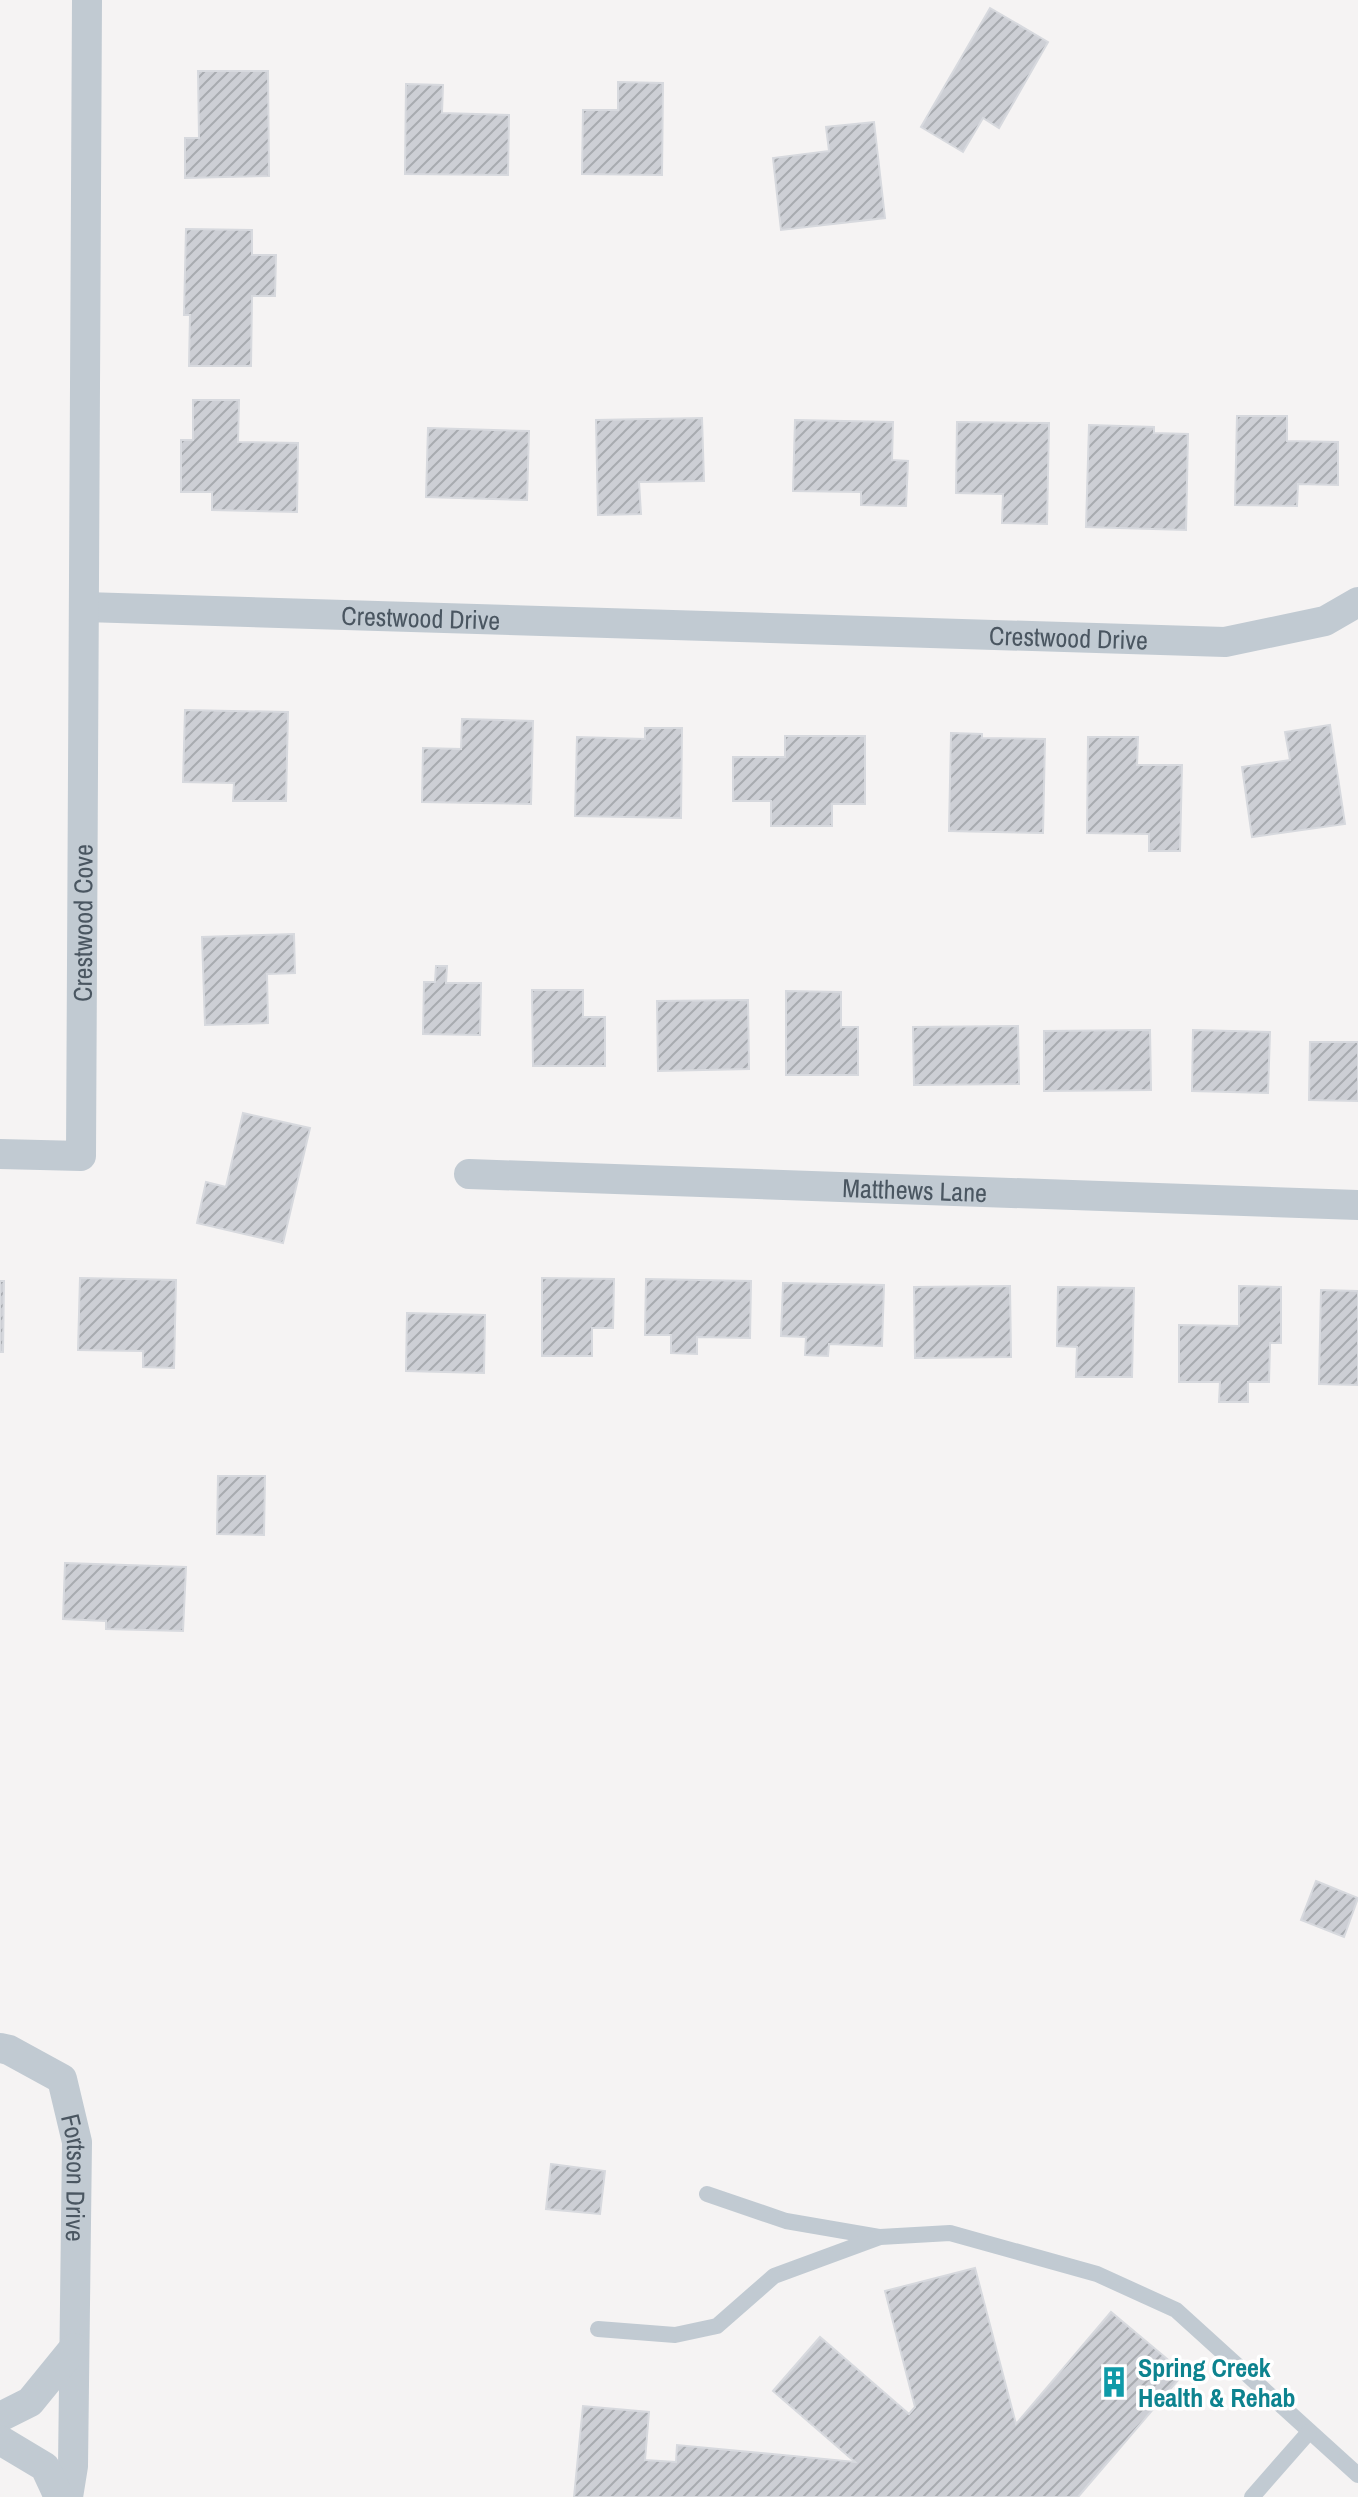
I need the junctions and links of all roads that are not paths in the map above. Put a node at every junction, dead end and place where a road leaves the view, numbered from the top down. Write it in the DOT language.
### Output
graph roads {
  1 [pos="87,0"];
  2 [pos="1358,602"];
  3 [pos="85,607"];
  4 [pos="0,1154"];
  5 [pos="469,1174"];
  6 [pos="1358,1205"];
  7 [pos="0,2048"];
  8 [pos="707,2194"];
  9 [pos="880,2237"];
  10 [pos="598,2329"];
  11 [pos="74,2348"];
  12 [pos="0,2417"];
  13 [pos="1309,2432"];
  14 [pos="0,2440"];
  15 [pos="1358,2475"];
  16 [pos="59,2497"];
  17 [pos="68,2497"];
  18 [pos="1252,2497"];
  1 -- 3 [label="street"];
  2 -- 3 [label="street, Crestwood Drive"];
  3 -- 4 [label="street, Crestwood Cove"];
  5 -- 6 [label="street, Matthews Lane"];
  7 -- 11 [label="street, Fortson Drive"];
  8 -- 9 [label="lane"];
  9 -- 10 [label="lane"];
  9 -- 13 [label="lane"];
  11 -- 12 [label="street"];
  11 -- 17 [label="street, Fortson Drive"];
  13 -- 15 [label="lane"];
  13 -- 18 [label="lane"];
  14 -- 16 [label="street"];
}
